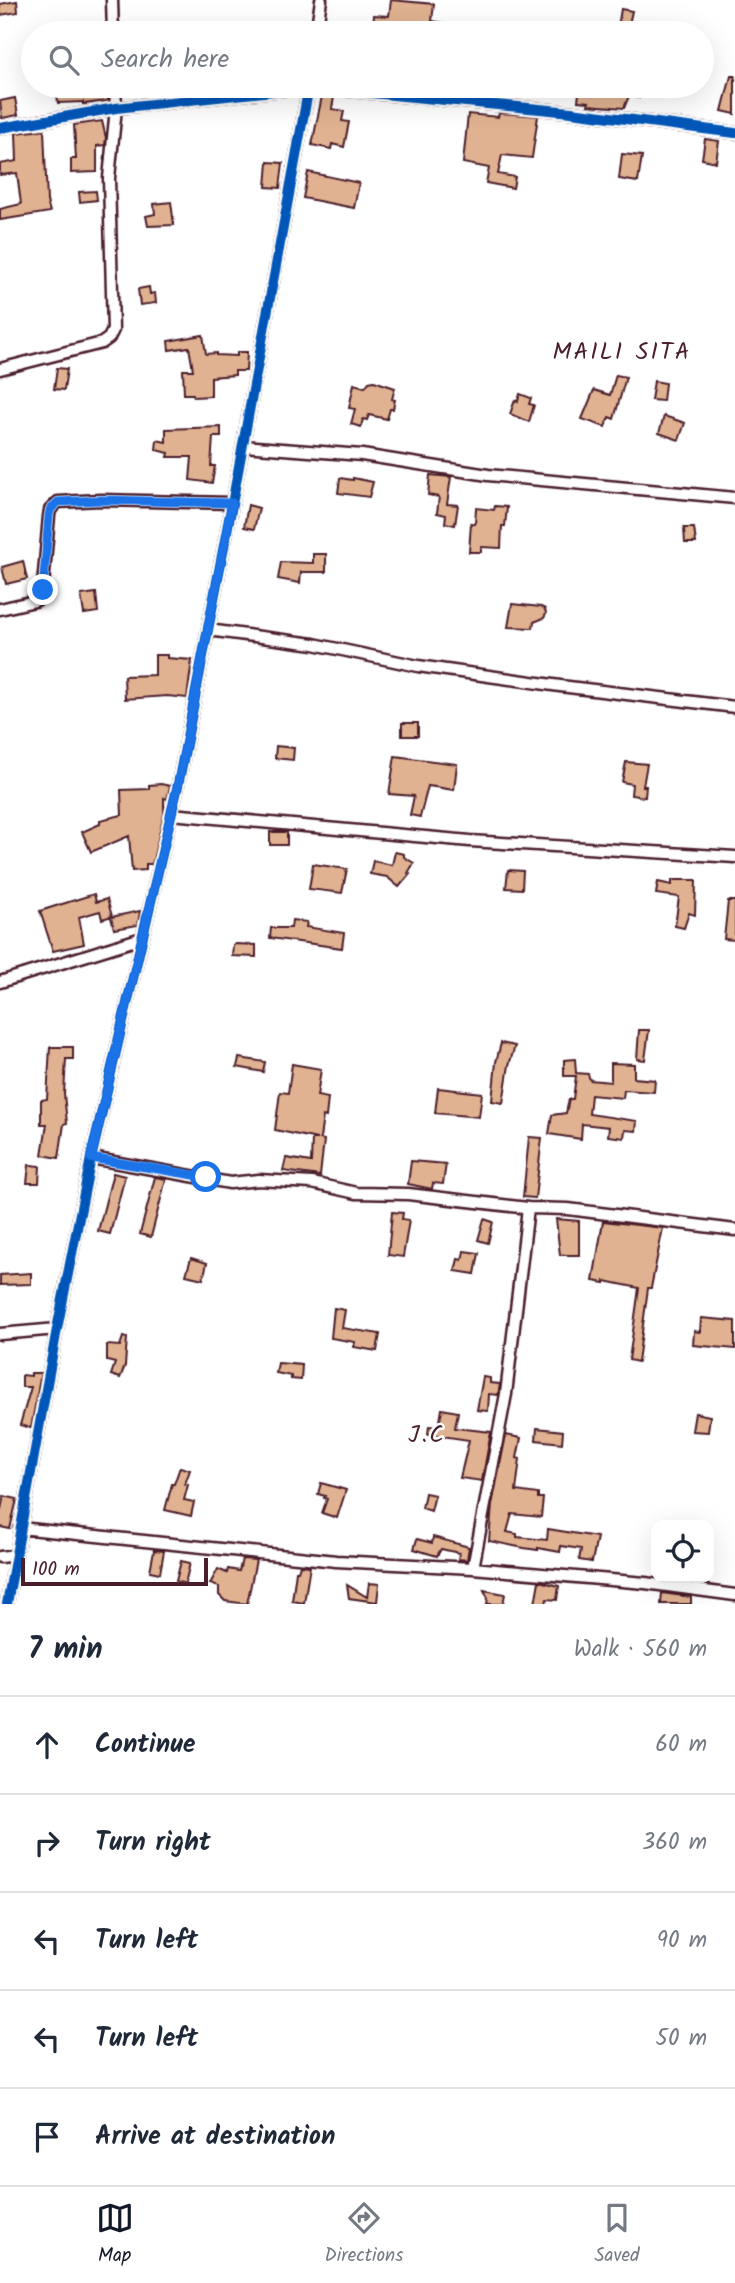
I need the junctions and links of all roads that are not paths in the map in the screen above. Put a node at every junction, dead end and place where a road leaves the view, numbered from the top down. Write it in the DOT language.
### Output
graph roads {
  1 [pos="112,0"];
  2 [pos="321,0"];
  3 [pos="113,21"];
  4 [pos="318,21"];
  5 [pos="116,98"];
  6 [pos="204,98"];
  7 [pos="307,98"];
  8 [pos="430,98"];
  9 [pos="116,108"];
  10 [pos="0,128"];
  11 [pos="735,133"];
  12 [pos="0,369"];
  13 [pos="243,446"];
  14 [pos="735,498"];
  15 [pos="232,503"];
  16 [pos="0,609"];
  17 [pos="208,630"];
  18 [pos="735,707"];
  19 [pos="171,814"];
  20 [pos="735,857"];
  21 [pos="142,938"];
  22 [pos="0,982"];
  23 [pos="91,1158"];
  24 [pos="528,1208"];
  25 [pos="735,1230"];
  26 [pos="57,1329"];
  27 [pos="0,1334"];
  28 [pos="20,1528"];
  29 [pos="15,1555"];
  30 [pos="0,1558"];
  31 [pos="473,1568"];
  32 [pos="735,1595"];
  33 [pos="7,1604"];
  1 -- 3 [label="street"];
  2 -- 4 [label="street"];
  5 -- 9 [label="street"];
  6 -- 9 [label="street"];
  7 -- 13 [label="street"];
  8 -- 11 [label="street"];
  9 -- 10 [label="street"];
  9 -- 12 [label="street"];
  13 -- 14 [label="street"];
  13 -- 15 [label="street"];
  15 -- 16 [label="street"];
  15 -- 17 [label="street"];
  17 -- 18 [label="street"];
  17 -- 19 [label="street"];
  19 -- 20 [label="street"];
  19 -- 21 [label="street"];
  21 -- 22 [label="street"];
  21 -- 23 [label="street"];
  23 -- 24 [label="street"];
  23 -- 26 [label="street"];
  24 -- 25 [label="street"];
  24 -- 31 [label="street"];
  26 -- 27 [label="street"];
  26 -- 28 [label="street"];
  28 -- 29 [label="street"];
  28 -- 31 [label="street"];
  29 -- 30 [label="street"];
  29 -- 33 [label="street"];
  31 -- 32 [label="street"];
}
